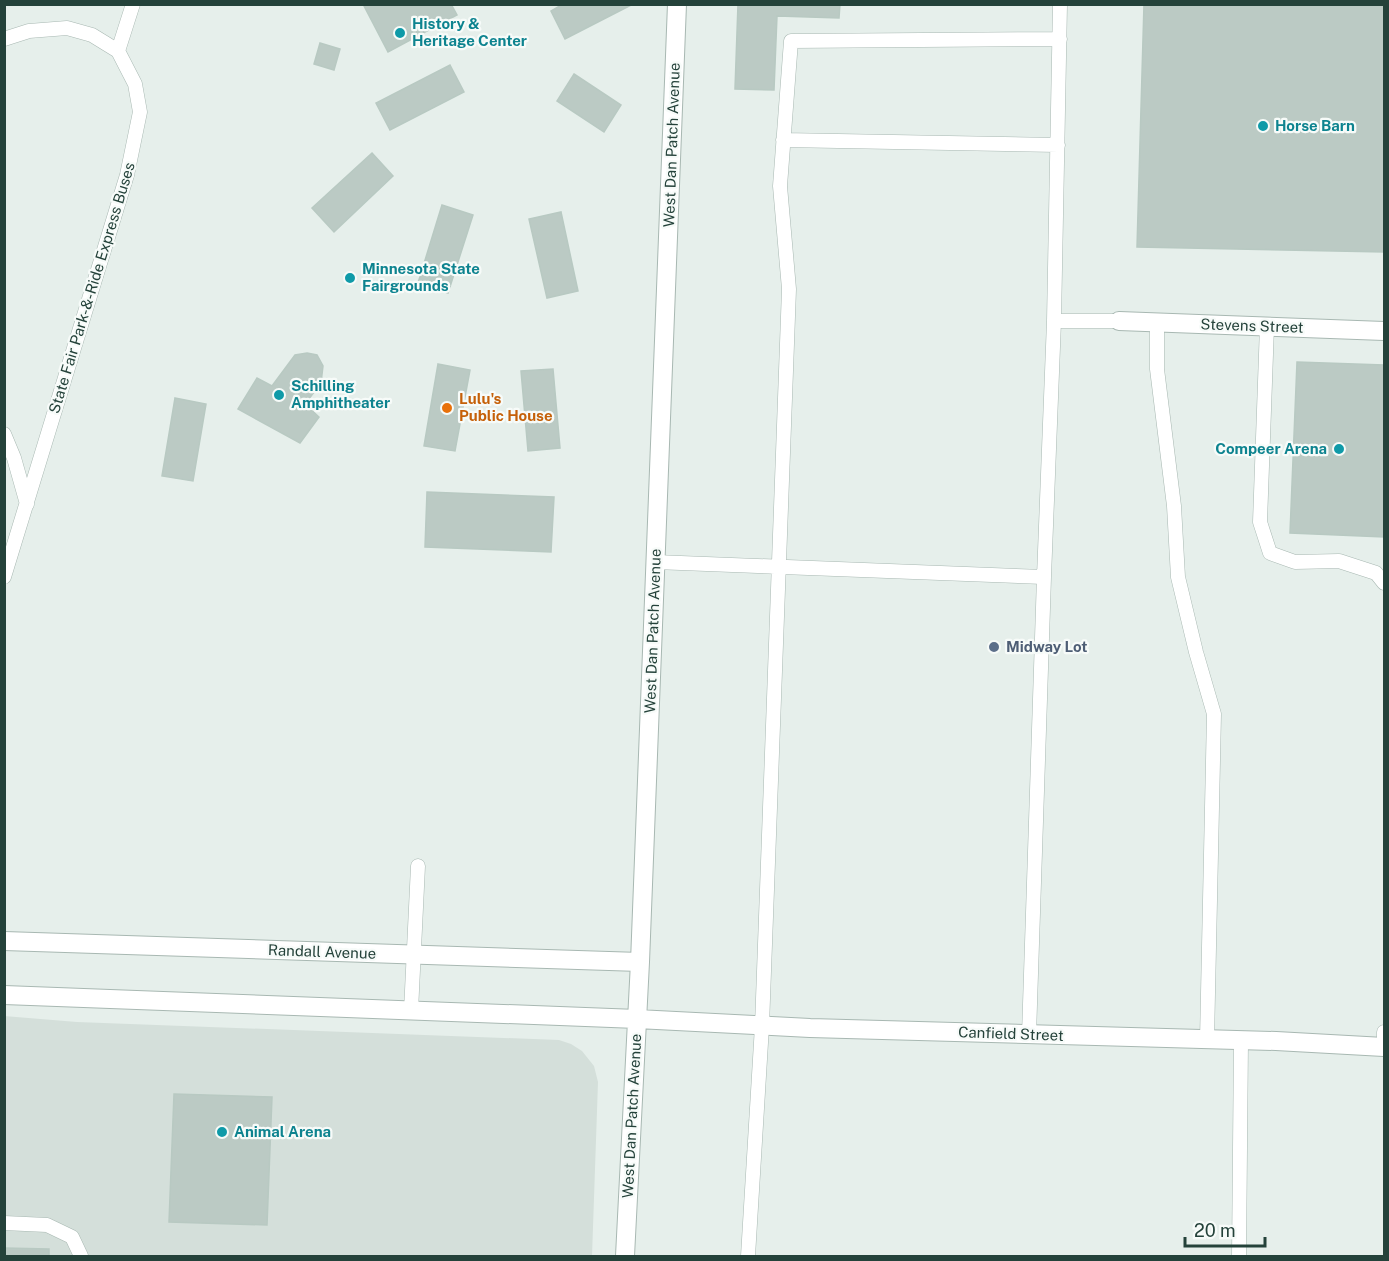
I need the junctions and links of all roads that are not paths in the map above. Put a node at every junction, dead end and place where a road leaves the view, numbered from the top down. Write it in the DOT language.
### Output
graph roads {
  1 [pos="133,4"];
  2 [pos="677,4"];
  3 [pos="1060,4"];
  4 [pos="5,39"];
  5 [pos="1060,39"];
  6 [pos="118,51"];
  7 [pos="783,140"];
  8 [pos="1058,144"];
  9 [pos="1054,321"];
  10 [pos="1119,321"];
  11 [pos="1157,322"];
  12 [pos="1267,326"];
  13 [pos="1384,331"];
  14 [pos="4,434"];
  15 [pos="27,504"];
  16 [pos="656,562"];
  17 [pos="780,568"];
  18 [pos="4,577"];
  19 [pos="1044,577"];
  20 [pos="1384,583"];
  21 [pos="418,866"];
  22 [pos="4,941"];
  23 [pos="414,955"];
  24 [pos="640,962"];
  25 [pos="4,995"];
  26 [pos="411,1011"];
  27 [pos="637,1019"];
  28 [pos="762,1026"];
  29 [pos="1384,1032"];
  30 [pos="1029,1035"];
  31 [pos="1207,1040"];
  32 [pos="1241,1041"];
  33 [pos="1384,1047"];
  34 [pos="4,1223"];
  35 [pos="81,1257"];
  36 [pos="625,1257"];
  37 [pos="748,1257"];
  38 [pos="1239,1257"];
  1 -- 6 [label="lane"];
  2 -- 16 [label="street, West Dan Patch Avenue"];
  3 -- 5 [label="lane"];
  4 -- 6 [label="lane"];
  5 -- 7 [label="lane"];
  5 -- 8 [label="lane"];
  6 -- 15 [label="lane, State Fair Park-&-Ride Express Buses"];
  7 -- 8 [label="lane"];
  7 -- 17 [label="lane"];
  8 -- 9 [label="lane"];
  9 -- 10 [label="lane"];
  9 -- 19 [label="lane"];
  10 -- 11 [label="street, Stevens Street"];
  11 -- 12 [label="street, Stevens Street"];
  11 -- 31 [label="lane"];
  12 -- 13 [label="street, Stevens Street"];
  12 -- 20 [label="lane"];
  14 -- 15 [label="lane"];
  15 -- 18 [label="lane, State Fair Park-&-Ride Express Buses"];
  16 -- 17 [label="lane"];
  16 -- 24 [label="street, West Dan Patch Avenue"];
  17 -- 19 [label="lane"];
  17 -- 28 [label="lane"];
  19 -- 30 [label="lane"];
  21 -- 23 [label="lane"];
  22 -- 23 [label="street, Randall Avenue"];
  23 -- 24 [label="street, Randall Avenue"];
  23 -- 26 [label="lane"];
  24 -- 27 [label="street, West Dan Patch Avenue"];
  25 -- 26 [label="street"];
  26 -- 27 [label="street"];
  27 -- 28 [label="street, Canfield Street"];
  27 -- 36 [label="street, West Dan Patch Avenue"];
  28 -- 30 [label="street, Canfield Street"];
  28 -- 37 [label="lane"];
  29 -- 33 [label="lane"];
  30 -- 31 [label="street, Canfield Street"];
  31 -- 32 [label="street, Canfield Street"];
  32 -- 33 [label="street, Canfield Street"];
  32 -- 38 [label="lane"];
  34 -- 35 [label="lane"];
}
